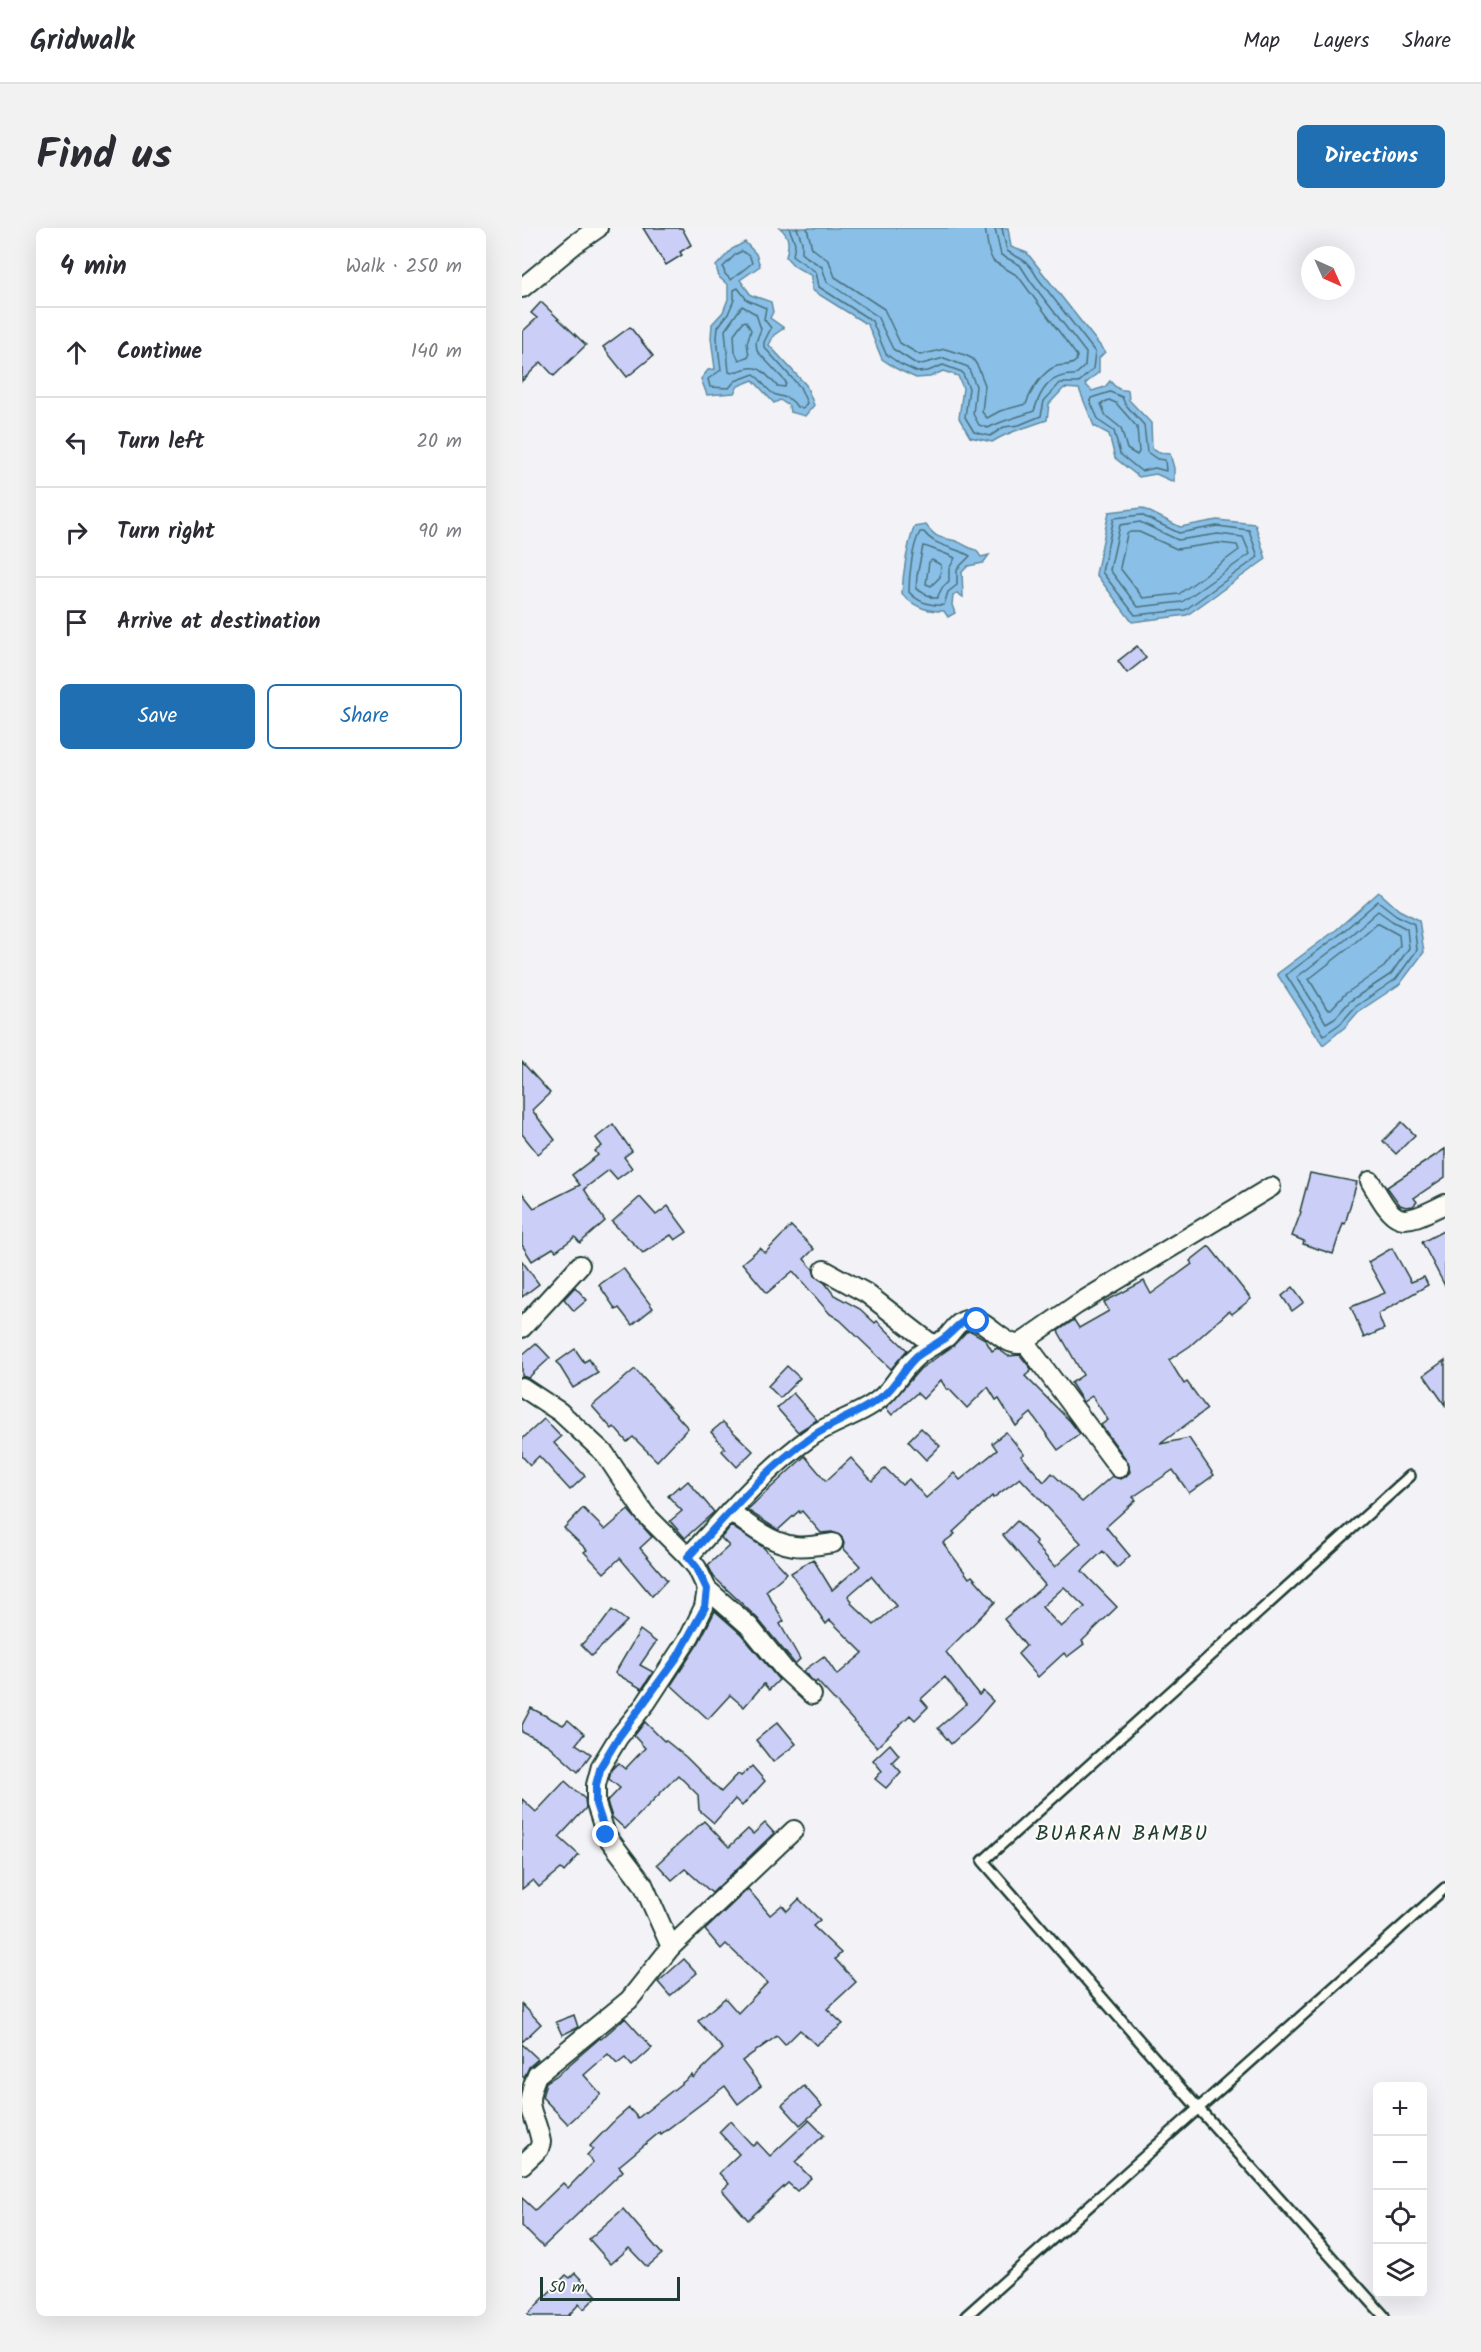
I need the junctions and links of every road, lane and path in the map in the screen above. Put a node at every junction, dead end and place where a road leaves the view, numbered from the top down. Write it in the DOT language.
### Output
graph roads {
  1 [pos="598,228"];
  2 [pos="522,288"];
  3 [pos="1370,1181"];
  4 [pos="1271,1188"];
  5 [pos="1445,1204"];
  6 [pos="580,1265"];
  7 [pos="824,1270"];
  8 [pos="522,1328"];
  9 [pos="1024,1341"];
  10 [pos="933,1345"];
  11 [pos="522,1387"];
  12 [pos="1119,1468"];
  13 [pos="1410,1476"];
  14 [pos="730,1511"];
  15 [pos="833,1543"];
  16 [pos="688,1557"];
  17 [pos="707,1589"];
  18 [pos="812,1695"];
  19 [pos="794,1830"];
  20 [pos="1445,1888"];
  21 [pos="671,1947"];
  22 [pos="1198,2108"];
  23 [pos="522,2165"];
  24 [pos="966,2316"];
  25 [pos="1384,2316"];
  1 -- 2 [label="street"];
  3 -- 5 [label="street"];
  4 -- 9 [label="street"];
  6 -- 8 [label="street"];
  7 -- 10 [label="street"];
  9 -- 10 [label="street"];
  9 -- 12 [label="street"];
  10 -- 14 [label="street"];
  11 -- 16 [label="street"];
  13 -- 22 [label="lane"];
  14 -- 15 [label="street"];
  14 -- 16 [label="street"];
  16 -- 17 [label="street"];
  17 -- 18 [label="street"];
  17 -- 21 [label="street"];
  19 -- 21 [label="street"];
  20 -- 22 [label="lane"];
  21 -- 23 [label="street"];
  22 -- 24 [label="lane"];
  22 -- 25 [label="lane"];
}
